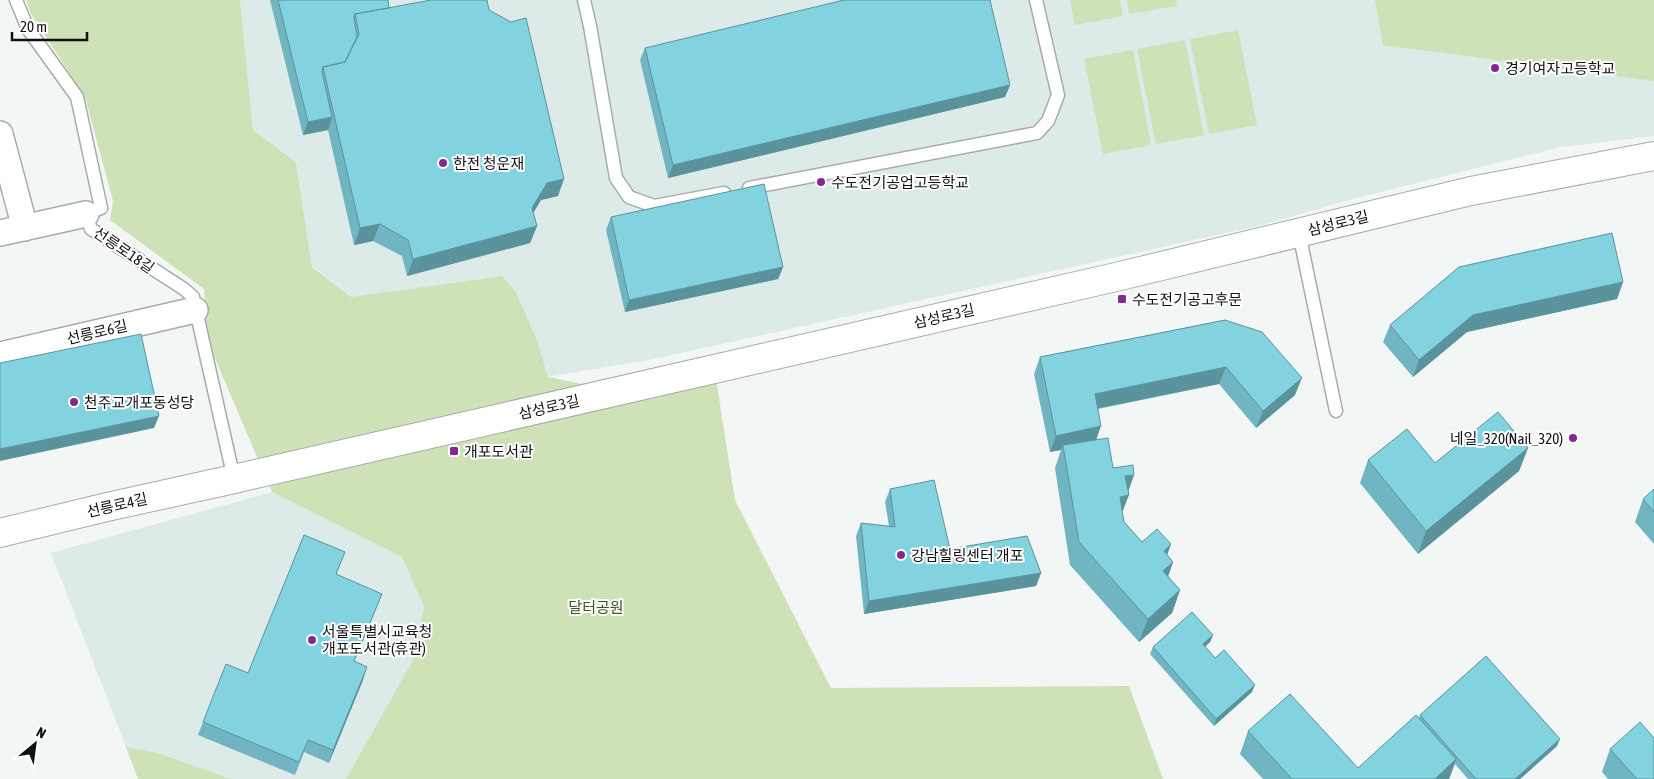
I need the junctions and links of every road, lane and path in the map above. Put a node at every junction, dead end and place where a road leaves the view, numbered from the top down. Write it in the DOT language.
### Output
graph roads {
  1 [pos="16,0"];
  2 [pos="584,0"];
  3 [pos="1036,0"];
  4 [pos="0,134"];
  5 [pos="1654,156"];
  6 [pos="86,214"];
  7 [pos="25,228"];
  8 [pos="0,234"];
  9 [pos="1298,234"];
  10 [pos="195,310"];
  11 [pos="0,354"];
  12 [pos="1336,411"];
  13 [pos="234,479"];
  14 [pos="0,533"];
  1 -- 6 [label="lane, 선릉로18길"];
  2 -- 3 [label="lane"];
  4 -- 7 [label="street"];
  5 -- 9 [label="street, 삼성로3길"];
  6 -- 7 [label="street"];
  6 -- 10 [label="lane, 선릉로18길"];
  7 -- 8 [label="street"];
  9 -- 12 [label="lane"];
  9 -- 13 [label="street, 삼성로3길"];
  10 -- 11 [label="street, 선릉로6길"];
  10 -- 13 [label="lane, 선릉로18길"];
  13 -- 14 [label="street, 선릉로4길"];
}
